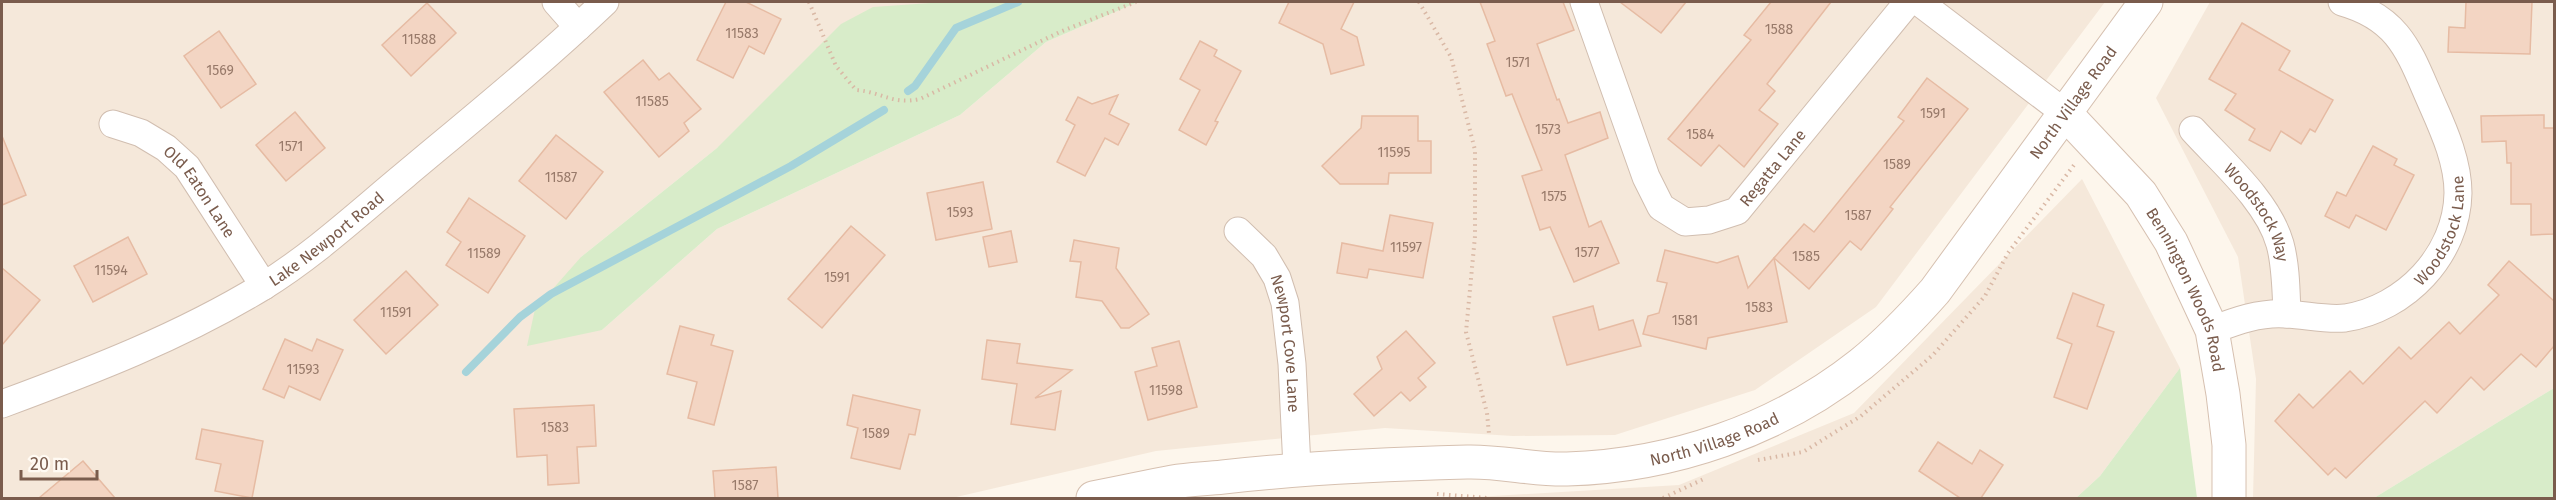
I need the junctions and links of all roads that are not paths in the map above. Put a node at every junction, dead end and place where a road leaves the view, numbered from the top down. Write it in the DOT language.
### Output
graph roads {
  1 [pos="556,2"];
  2 [pos="605,2"];
  3 [pos="1584,2"];
  4 [pos="1908,2"];
  5 [pos="1919,2"];
  6 [pos="2146,2"];
  7 [pos="2342,2"];
  8 [pos="579,27"];
  9 [pos="2065,113"];
  10 [pos="113,124"];
  11 [pos="2193,130"];
  12 [pos="1238,231"];
  13 [pos="264,286"];
  14 [pos="2287,314"];
  15 [pos="2212,330"];
  16 [pos="2,404"];
  17 [pos="1297,468"];
  18 [pos="1093,498"];
  19 [pos="2229,498"];
  1 -- 8 [label="street"];
  2 -- 8 [label="street, Lake Newport Road"];
  3 -- 4 [label="street, Regatta Lane"];
  5 -- 9 [label="street"];
  6 -- 9 [label="street, North Village Road"];
  7 -- 14 [label="street, Woodstock Lane"];
  8 -- 13 [label="street, Lake Newport Road"];
  9 -- 15 [label="street, Bennington Woods Road"];
  9 -- 17 [label="street, North Village Road"];
  10 -- 13 [label="street, Old Eaton Lane"];
  11 -- 14 [label="street, Woodstock Way"];
  12 -- 17 [label="street, Newport Cove Lane"];
  13 -- 16 [label="street, Lake Newport Road"];
  14 -- 15 [label="street, Woodstock Lane"];
  15 -- 19 [label="street, Bennington Woods Road"];
  17 -- 18 [label="street, North Village Road"];
}
